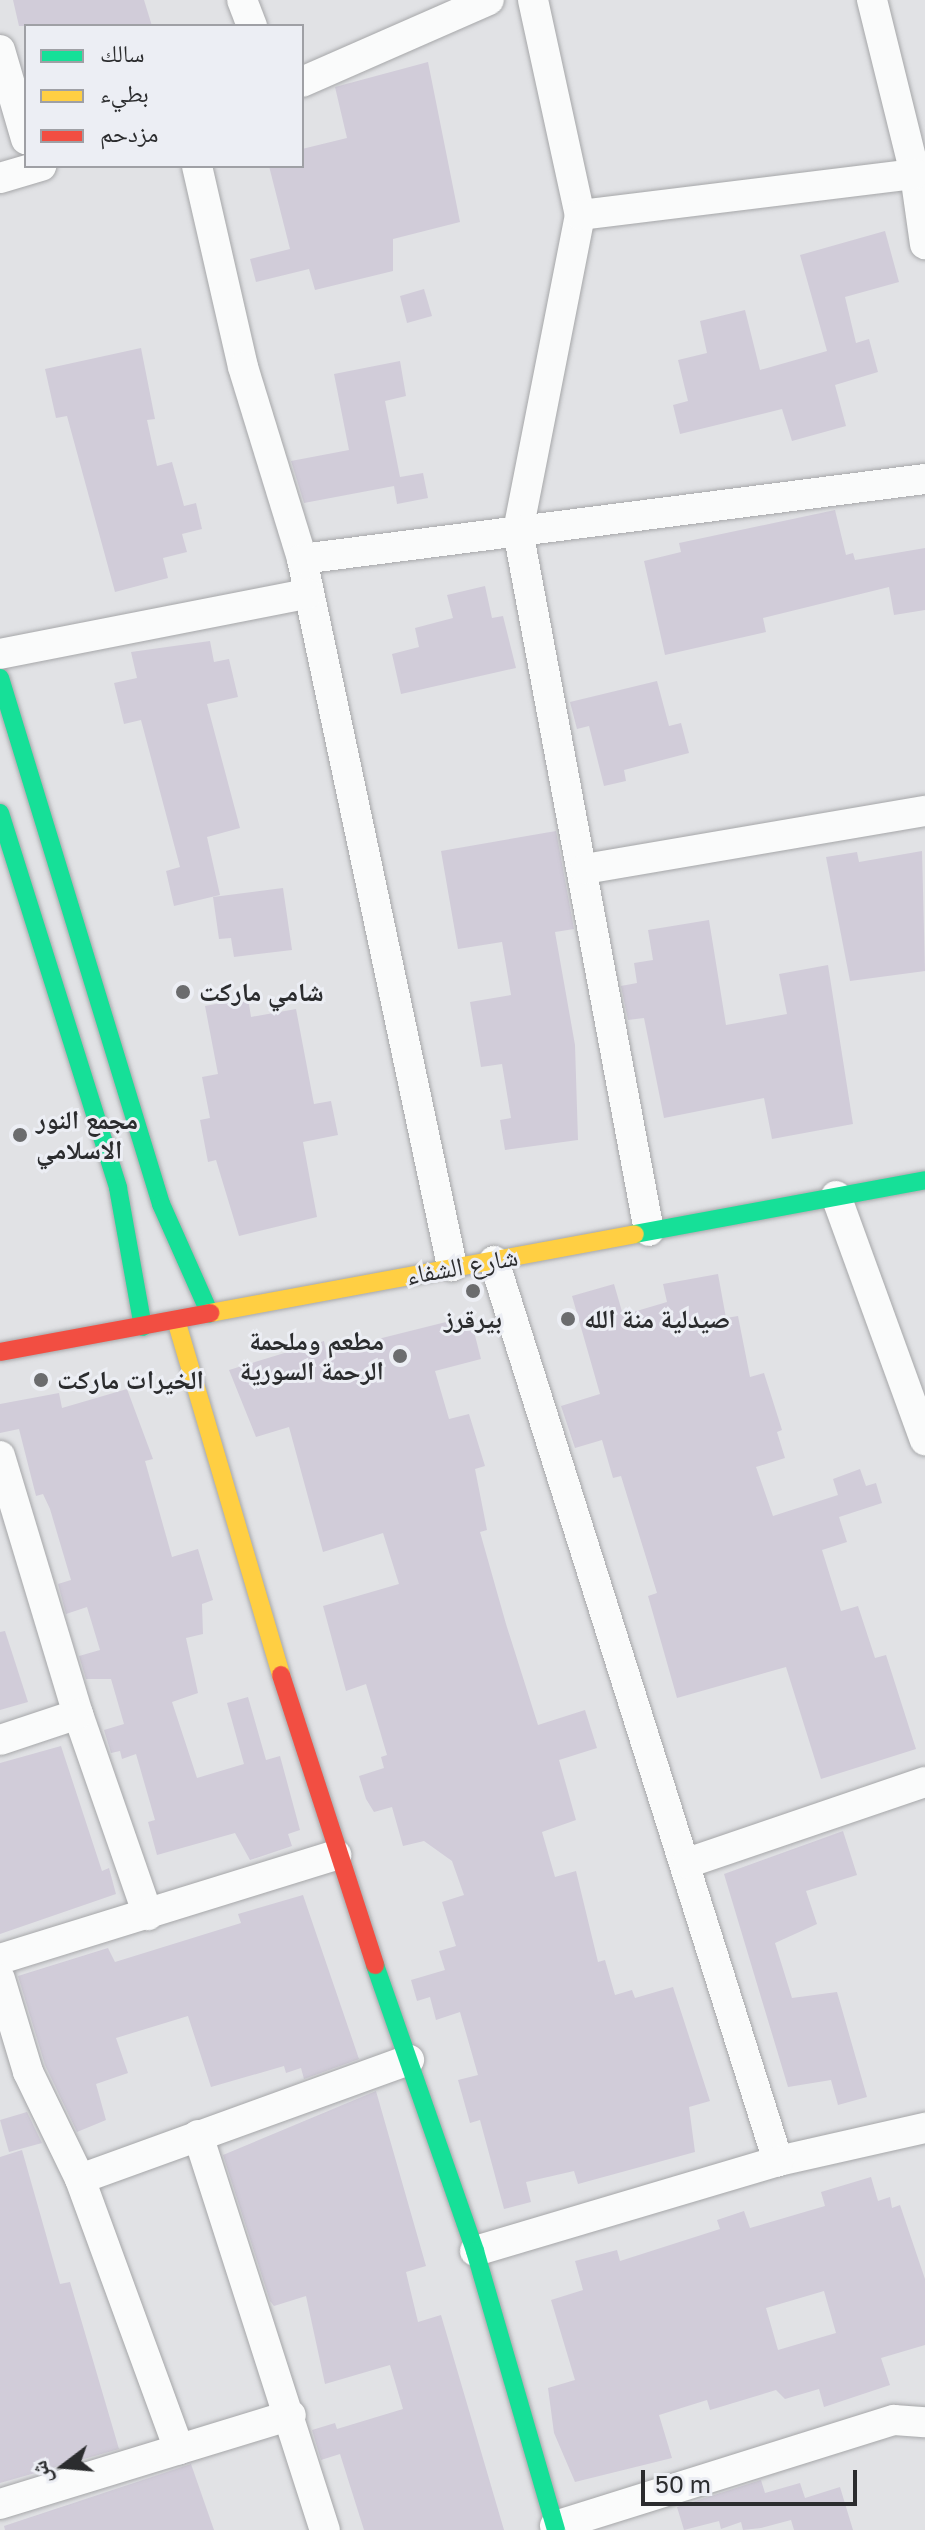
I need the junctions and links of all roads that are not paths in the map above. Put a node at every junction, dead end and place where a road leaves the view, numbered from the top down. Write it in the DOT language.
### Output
graph roads {
  1 [pos="242,0"];
  2 [pos="489,0"];
  3 [pos="533,0"];
  4 [pos="872,0"];
  5 [pos="251,24"];
  6 [pos="0,50"];
  7 [pos="304,81"];
  8 [pos="24,132"];
  9 [pos="33,168"];
  10 [pos="197,168"];
  11 [pos="915,174"];
  12 [pos="0,178"];
  13 [pos="580,215"];
  14 [pos="925,244"];
  15 [pos="925,479"];
  16 [pos="518,531"];
  17 [pos="302,559"];
  18 [pos="307,594"];
  19 [pos="0,654"];
  20 [pos="0,678"];
  21 [pos="925,811"];
  22 [pos="0,813"];
  23 [pos="585,869"];
  24 [pos="925,1180"];
  25 [pos="836,1196"];
  26 [pos="649,1231"];
  27 [pos="494,1261"];
  28 [pos="452,1266"];
  29 [pos="210,1314"];
  30 [pos="176,1320"];
  31 [pos="143,1327"];
  32 [pos="0,1352"];
  33 [pos="925,1440"];
  34 [pos="0,1456"];
  35 [pos="78,1714"];
  36 [pos="0,1740"];
  37 [pos="925,1782"];
  38 [pos="336,1855"];
  39 [pos="687,1863"];
  40 [pos="148,1915"];
  41 [pos="0,1959"];
  42 [pos="0,1979"];
  43 [pos="409,2060"];
  44 [pos="925,2128"];
  45 [pos="198,2135"];
  46 [pos="778,2161"];
  47 [pos="80,2179"];
  48 [pos="475,2251"];
  49 [pos="291,2415"];
  50 [pos="925,2422"];
  51 [pos="179,2449"];
  52 [pos="0,2504"];
  53 [pos="555,2528"];
  54 [pos="325,2530"];
  1 -- 5 [label="street"];
  2 -- 7 [label="street"];
  3 -- 13 [label="street"];
  4 -- 11 [label="street"];
  6 -- 8 [label="street"];
  9 -- 12 [label="street"];
  10 -- 17 [label="street"];
  11 -- 13 [label="street"];
  11 -- 14 [label="street"];
  13 -- 16 [label="street"];
  15 -- 16 [label="street"];
  16 -- 17 [label="street"];
  16 -- 23 [label="street"];
  17 -- 18 [label="street"];
  18 -- 19 [label="street"];
  18 -- 28 [label="street"];
  20 -- 29 [label="street"];
  21 -- 23 [label="street"];
  22 -- 31 [label="street"];
  23 -- 26 [label="street"];
  24 -- 25 [label="street, شارع الشفاء"];
  25 -- 26 [label="street, شارع الشفاء"];
  25 -- 33 [label="street"];
  26 -- 27 [label="street, شارع الشفاء"];
  27 -- 28 [label="street, شارع الشفاء"];
  27 -- 39 [label="street"];
  28 -- 29 [label="street, شارع الشفاء"];
  29 -- 30 [label="street, شارع الشفاء"];
  30 -- 31 [label="street, شارع الشفاء"];
  30 -- 38 [label="street"];
  31 -- 32 [label="street, شارع الشفاء"];
  34 -- 35 [label="street"];
  35 -- 36 [label="street"];
  35 -- 40 [label="street"];
  37 -- 39 [label="street"];
  38 -- 40 [label="street"];
  38 -- 43 [label="street"];
  39 -- 46 [label="street"];
  40 -- 41 [label="street"];
  42 -- 47 [label="street"];
  43 -- 45 [label="street"];
  43 -- 48 [label="street"];
  44 -- 46 [label="street"];
  45 -- 47 [label="street"];
  45 -- 49 [label="street"];
  46 -- 48 [label="street"];
  47 -- 51 [label="street"];
  48 -- 53 [label="street"];
  49 -- 51 [label="street"];
  49 -- 54 [label="street"];
  50 -- 53 [label="street"];
  51 -- 52 [label="street"];
}
